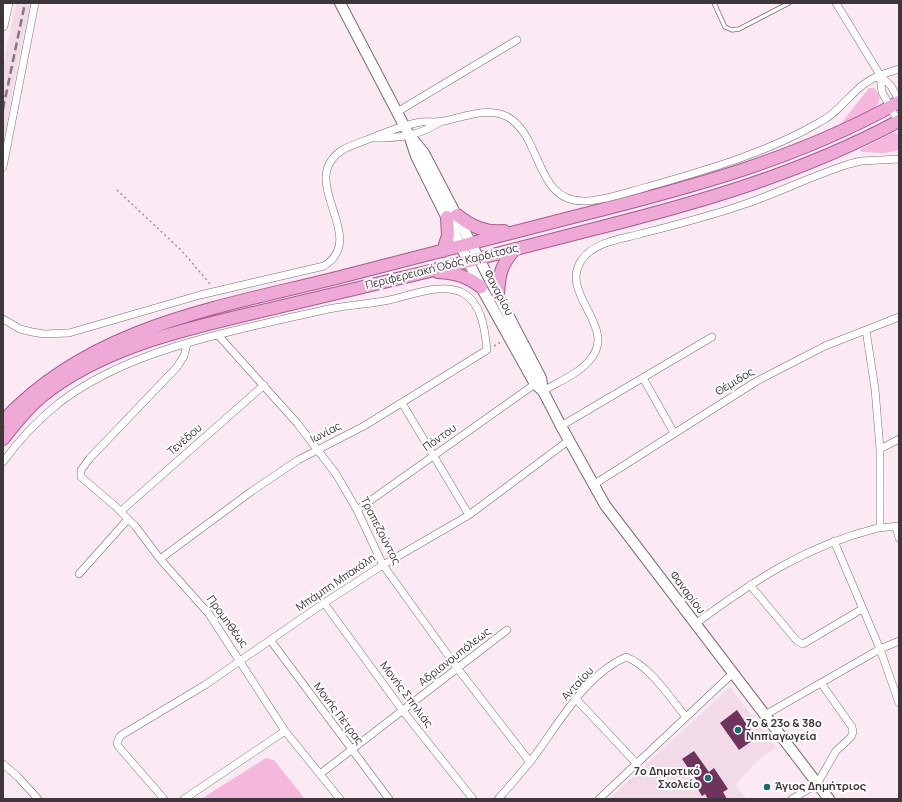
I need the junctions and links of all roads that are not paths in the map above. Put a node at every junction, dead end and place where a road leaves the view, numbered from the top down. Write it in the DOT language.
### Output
graph roads {
  1 [pos="8,3"];
  2 [pos="35,3"];
  3 [pos="340,3"];
  4 [pos="714,3"];
  5 [pos="789,3"];
  6 [pos="836,3"];
  7 [pos="3,26"];
  8 [pos="517,40"];
  9 [pos="899,69"];
  10 [pos="880,75"];
  11 [pos="896,103"];
  12 [pos="397,112"];
  13 [pos="441,122"];
  14 [pos="899,122"];
  15 [pos="404,126"];
  16 [pos="409,135"];
  17 [pos="372,138"];
  18 [pos="899,159"];
  19 [pos="3,167"];
  20 [pos="452,216"];
  21 [pos="521,231"];
  22 [pos="466,245"];
  23 [pos="516,249"];
  24 [pos="443,250"];
  25 [pos="473,260"];
  26 [pos="428,271"];
  27 [pos="481,287"];
  28 [pos="498,295"];
  29 [pos="3,319"];
  30 [pos="898,319"];
  31 [pos="866,330"];
  32 [pos="218,335"];
  33 [pos="712,337"];
  34 [pos="187,344"];
  35 [pos="643,378"];
  36 [pos="264,385"];
  37 [pos="539,388"];
  38 [pos="402,403"];
  39 [pos="3,421"];
  40 [pos="561,426"];
  41 [pos="674,433"];
  42 [pos="3,439"];
  43 [pos="899,439"];
  44 [pos="568,441"];
  45 [pos="318,449"];
  46 [pos="880,449"];
  47 [pos="434,456"];
  48 [pos="3,462"];
  49 [pos="593,485"];
  50 [pos="357,510"];
  51 [pos="121,511"];
  52 [pos="469,515"];
  53 [pos="128,519"];
  54 [pos="898,527"];
  55 [pos="880,528"];
  56 [pos="899,538"];
  57 [pos="834,541"];
  58 [pos="160,559"];
  59 [pos="383,564"];
  60 [pos="79,574"];
  61 [pos="750,585"];
  62 [pos="324,603"];
  63 [pos="862,609"];
  64 [pos="695,624"];
  65 [pos="507,630"];
  66 [pos="271,641"];
  67 [pos="899,641"];
  68 [pos="880,649"];
  69 [pos="241,661"];
  70 [pos="458,669"];
  71 [pos="733,673"];
  72 [pos="821,683"];
  73 [pos="576,699"];
  74 [pos="899,703"];
  75 [pos="403,711"];
  76 [pos="765,715"];
  77 [pos="686,717"];
  78 [pos="285,731"];
  79 [pos="352,750"];
  80 [pos="530,762"];
  81 [pos="3,764"];
  82 [pos="637,764"];
  83 [pos="320,774"];
  84 [pos="817,784"];
  85 [pos="38,799"];
  86 [pos="164,799"];
  87 [pos="184,799"];
  88 [pos="340,799"];
  89 [pos="389,799"];
  90 [pos="472,799"];
  91 [pos="498,799"];
  92 [pos="599,799"];
  93 [pos="792,799"];
  94 [pos="829,799"];
  1 -- 7 [label="street"];
  2 -- 19 [label="street"];
  3 -- 12 [label="main road, Φαναρίου"];
  4 -- 5 [label="lane"];
  6 -- 10 [label="street"];
  8 -- 12 [label="street"];
  9 -- 10 [label="street"];
  10 -- 11 [label="street"];
  10 -- 11 [label="street"];
  10 -- 13 [label="street"];
  11 -- 14 [label="street"];
  11 -- 21 [label="main road, Περιφερειακή Οδός Καρδίτσας"];
  12 -- 15 [label="main road, Φαναρίου"];
  13 -- 15 [label="street"];
  13 -- 16 [label="street"];
  14 -- 23 [label="main road, Περιφερειακή Οδός Καρδίτσας"];
  15 -- 16 [label="main road, Φαναρίου"];
  15 -- 17 [label="street"];
  16 -- 17 [label="street"];
  16 -- 20 [label="main road, Φαναρίου"];
  17 -- 29 [label="street"];
  18 -- 37 [label="street, Πόντου"];
  20 -- 21 [label="main road"];
  20 -- 22 [label="main road, Φαναρίου"];
  20 -- 24 [label="main road"];
  21 -- 22 [label="main road, Περιφερειακή Οδός Καρδίτσας"];
  22 -- 24 [label="main road, Περιφερειακή Οδός Καρδίτσας"];
  22 -- 25 [label="main road, Φαναρίου"];
  23 -- 25 [label="main road, Περιφερειακή Οδός Καρδίτσας"];
  23 -- 28 [label="main road"];
  24 -- 39 [label="main road, Περιφερειακή Οδός Καρδίτσας"];
  25 -- 26 [label="main road, Περιφερειακή Οδός Καρδίτσας"];
  25 -- 27 [label="main road, Φαναρίου"];
  25 -- 28 [label="main road, Φαναρίου"];
  26 -- 27 [label="main road"];
  26 -- 42 [label="main road, Περιφερειακή Οδός Καρδίτσας"];
  27 -- 37 [label="main road, Φαναρίου"];
  28 -- 37 [label="main road, Φαναρίου"];
  30 -- 31 [label="street, Θέμιδος"];
  31 -- 41 [label="street, Θέμιδος"];
  31 -- 46 [label="street"];
  32 -- 34 [label="street"];
  32 -- 36 [label="street, Τραπεζούντος"];
  32 -- 38 [label="street, Ιωνίας"];
  33 -- 35 [label="street"];
  34 -- 48 [label="street"];
  34 -- 51 [label="street, Προμηθέως"];
  35 -- 40 [label="street"];
  35 -- 41 [label="street"];
  36 -- 45 [label="street, Τραπεζούντος"];
  36 -- 51 [label="street, Τενέδου"];
  37 -- 40 [label="main road, Φαναρίου"];
  37 -- 47 [label="street, Πόντου"];
  38 -- 45 [label="street, Ιωνίας"];
  38 -- 47 [label="street"];
  40 -- 44 [label="main road, Φαναρίου"];
  41 -- 49 [label="street, Θέμιδος"];
  43 -- 46 [label="street"];
  44 -- 49 [label="main road, Φαναρίου"];
  44 -- 52 [label="street, Μπάμπη Μπακάλη"];
  45 -- 50 [label="street, Τραπεζούντος"];
  45 -- 58 [label="street, Ιωνίας"];
  46 -- 55 [label="street"];
  47 -- 50 [label="street, Πόντου"];
  47 -- 52 [label="street"];
  49 -- 64 [label="main road, Φαναρίου"];
  50 -- 59 [label="street, Τραπεζούντος"];
  51 -- 53 [label="street, Προμηθέως"];
  52 -- 59 [label="street, Μπάμπη Μπακάλη"];
  53 -- 58 [label="street, Προμηθέως"];
  53 -- 60 [label="street"];
  54 -- 55 [label="street"];
  54 -- 56 [label="street"];
  55 -- 57 [label="street"];
  57 -- 61 [label="street"];
  57 -- 63 [label="street"];
  58 -- 69 [label="street, Προμηθέως"];
  59 -- 62 [label="street, Μπάμπη Μπακάλη"];
  59 -- 70 [label="street, Τραπεζούντος"];
  61 -- 63 [label="street"];
  61 -- 64 [label="street"];
  62 -- 66 [label="street, Μπάμπη Μπακάλη"];
  62 -- 75 [label="street, Μονής Σπηλιάς"];
  63 -- 68 [label="street"];
  64 -- 71 [label="main road, Φαναρίου"];
  65 -- 70 [label="street, Αδριανουπόλεως"];
  66 -- 69 [label="street, Μπάμπη Μπακάλη"];
  66 -- 79 [label="street, Μονής Πέτρας"];
  67 -- 68 [label="street"];
  68 -- 72 [label="street"];
  68 -- 74 [label="street"];
  69 -- 78 [label="street, Προμηθέως"];
  69 -- 86 [label="street, Μπάμπη Μπακάλη"];
  70 -- 75 [label="street, Αδριανουπόλεως"];
  70 -- 80 [label="street, Τραπεζούντος"];
  71 -- 76 [label="main road, Φαναρίου"];
  71 -- 77 [label="street"];
  72 -- 76 [label="street"];
  72 -- 84 [label="street"];
  73 -- 77 [label="street, Ανταίου"];
  73 -- 80 [label="street, Ανταίου"];
  73 -- 82 [label="street"];
  75 -- 79 [label="street, Αδριανουπόλεως"];
  75 -- 90 [label="street, Μονής Σπηλιάς"];
  76 -- 84 [label="main road, Φαναρίου"];
  77 -- 82 [label="street"];
  78 -- 83 [label="street, Προμηθέως"];
  78 -- 87 [label="street"];
  79 -- 83 [label="street, Αδριανουπόλεως"];
  79 -- 89 [label="street, Μονής Πέτρας"];
  80 -- 91 [label="street, Ανταίου"];
  81 -- 85 [label="street"];
  82 -- 92 [label="street"];
  83 -- 88 [label="street, Προμηθέως"];
  84 -- 93 [label="street"];
  84 -- 94 [label="main road, Φαναρίου"];
}
